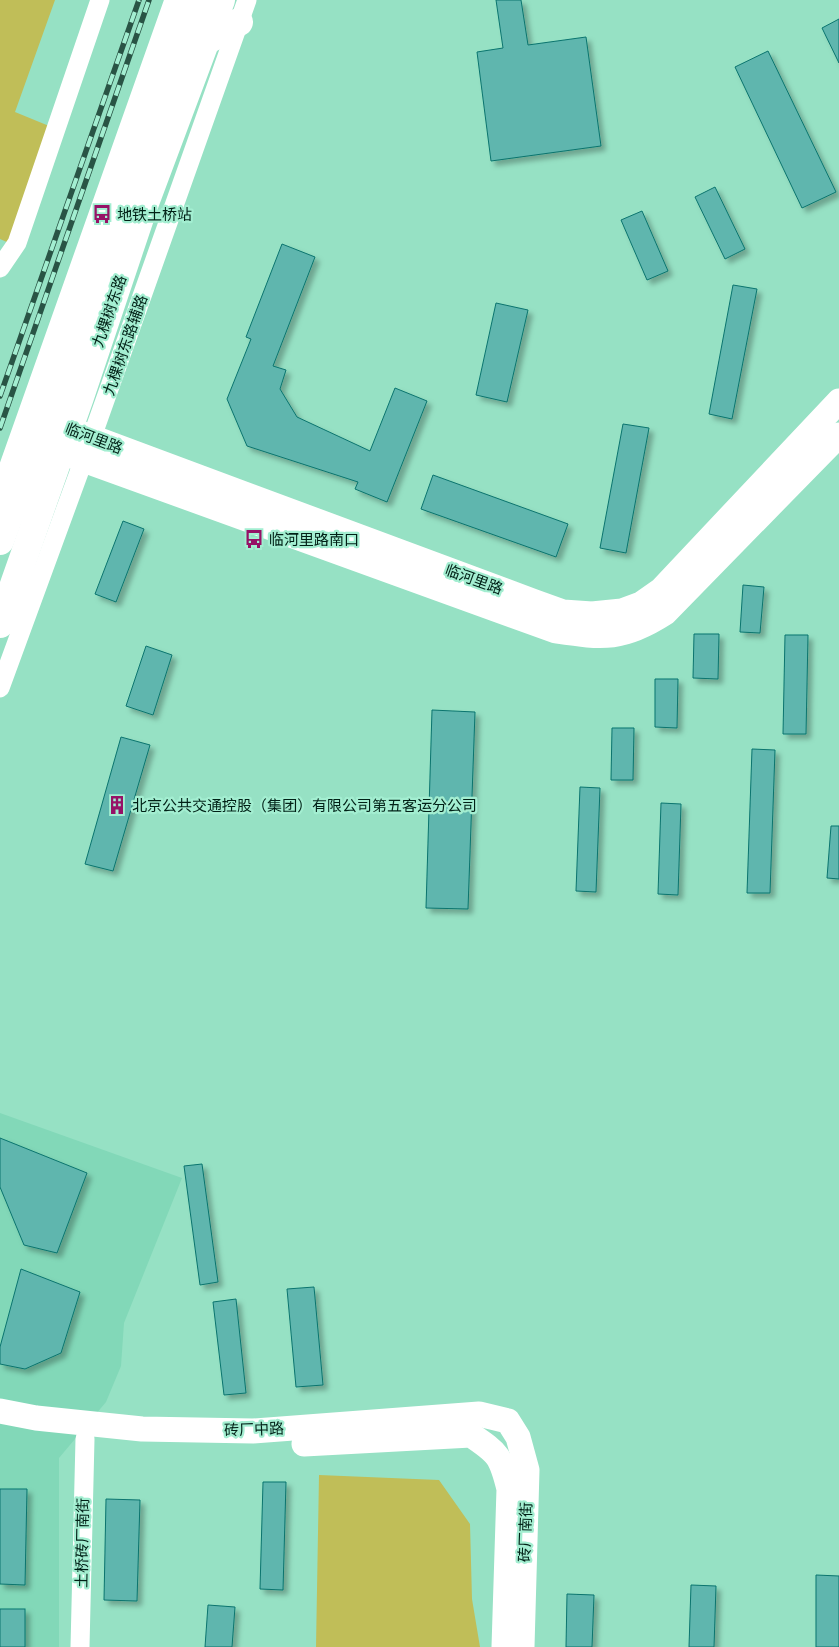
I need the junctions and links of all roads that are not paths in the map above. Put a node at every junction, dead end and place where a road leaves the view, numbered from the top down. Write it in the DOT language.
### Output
graph roads {
  1 [pos="100,0"];
  2 [pos="174,0"];
  3 [pos="194,0"];
  4 [pos="221,0"];
  5 [pos="243,11"];
  6 [pos="206,42"];
  7 [pos="0,268"];
  8 [pos="839,401"];
  9 [pos="839,435"];
  10 [pos="64,440"];
  11 [pos="0,491"];
  12 [pos="0,541"];
  13 [pos="0,624"];
  14 [pos="0,688"];
  15 [pos="0,1411"];
  16 [pos="508,1421"];
  17 [pos="0,1426"];
  18 [pos="85,1440"];
  19 [pos="494,1450"];
  20 [pos="80,1647"];
  21 [pos="504,1647"];
  22 [pos="522,1647"];
  1 -- 7 [label="street"];
  2 -- 11 [label="street"];
  3 -- 10 [label="highway, 九棵树东路"];
  4 -- 6 [label="highway, 九棵树东路"];
  5 -- 6 [label="highway"];
  5 -- 10 [label="street, 九棵树东路辅路"];
  6 -- 10 [label="highway, 九棵树东路"];
  8 -- 10 [label="main road, 临河里路"];
  9 -- 10 [label="main road, 临河里路"];
  10 -- 12 [label="highway, 九棵树东路"];
  10 -- 13 [label="highway, 九棵树东路"];
  10 -- 14 [label="street, 九棵树东路辅路"];
  15 -- 16 [label="main road, 砖厂中路"];
  16 -- 22 [label="main road, 砖厂南街"];
  17 -- 18 [label="main road, 砖厂中路"];
  18 -- 19 [label="main road, 砖厂中路"];
  18 -- 20 [label="street, 土桥砖厂南街"];
  19 -- 21 [label="main road, 砖厂南街"];
}
